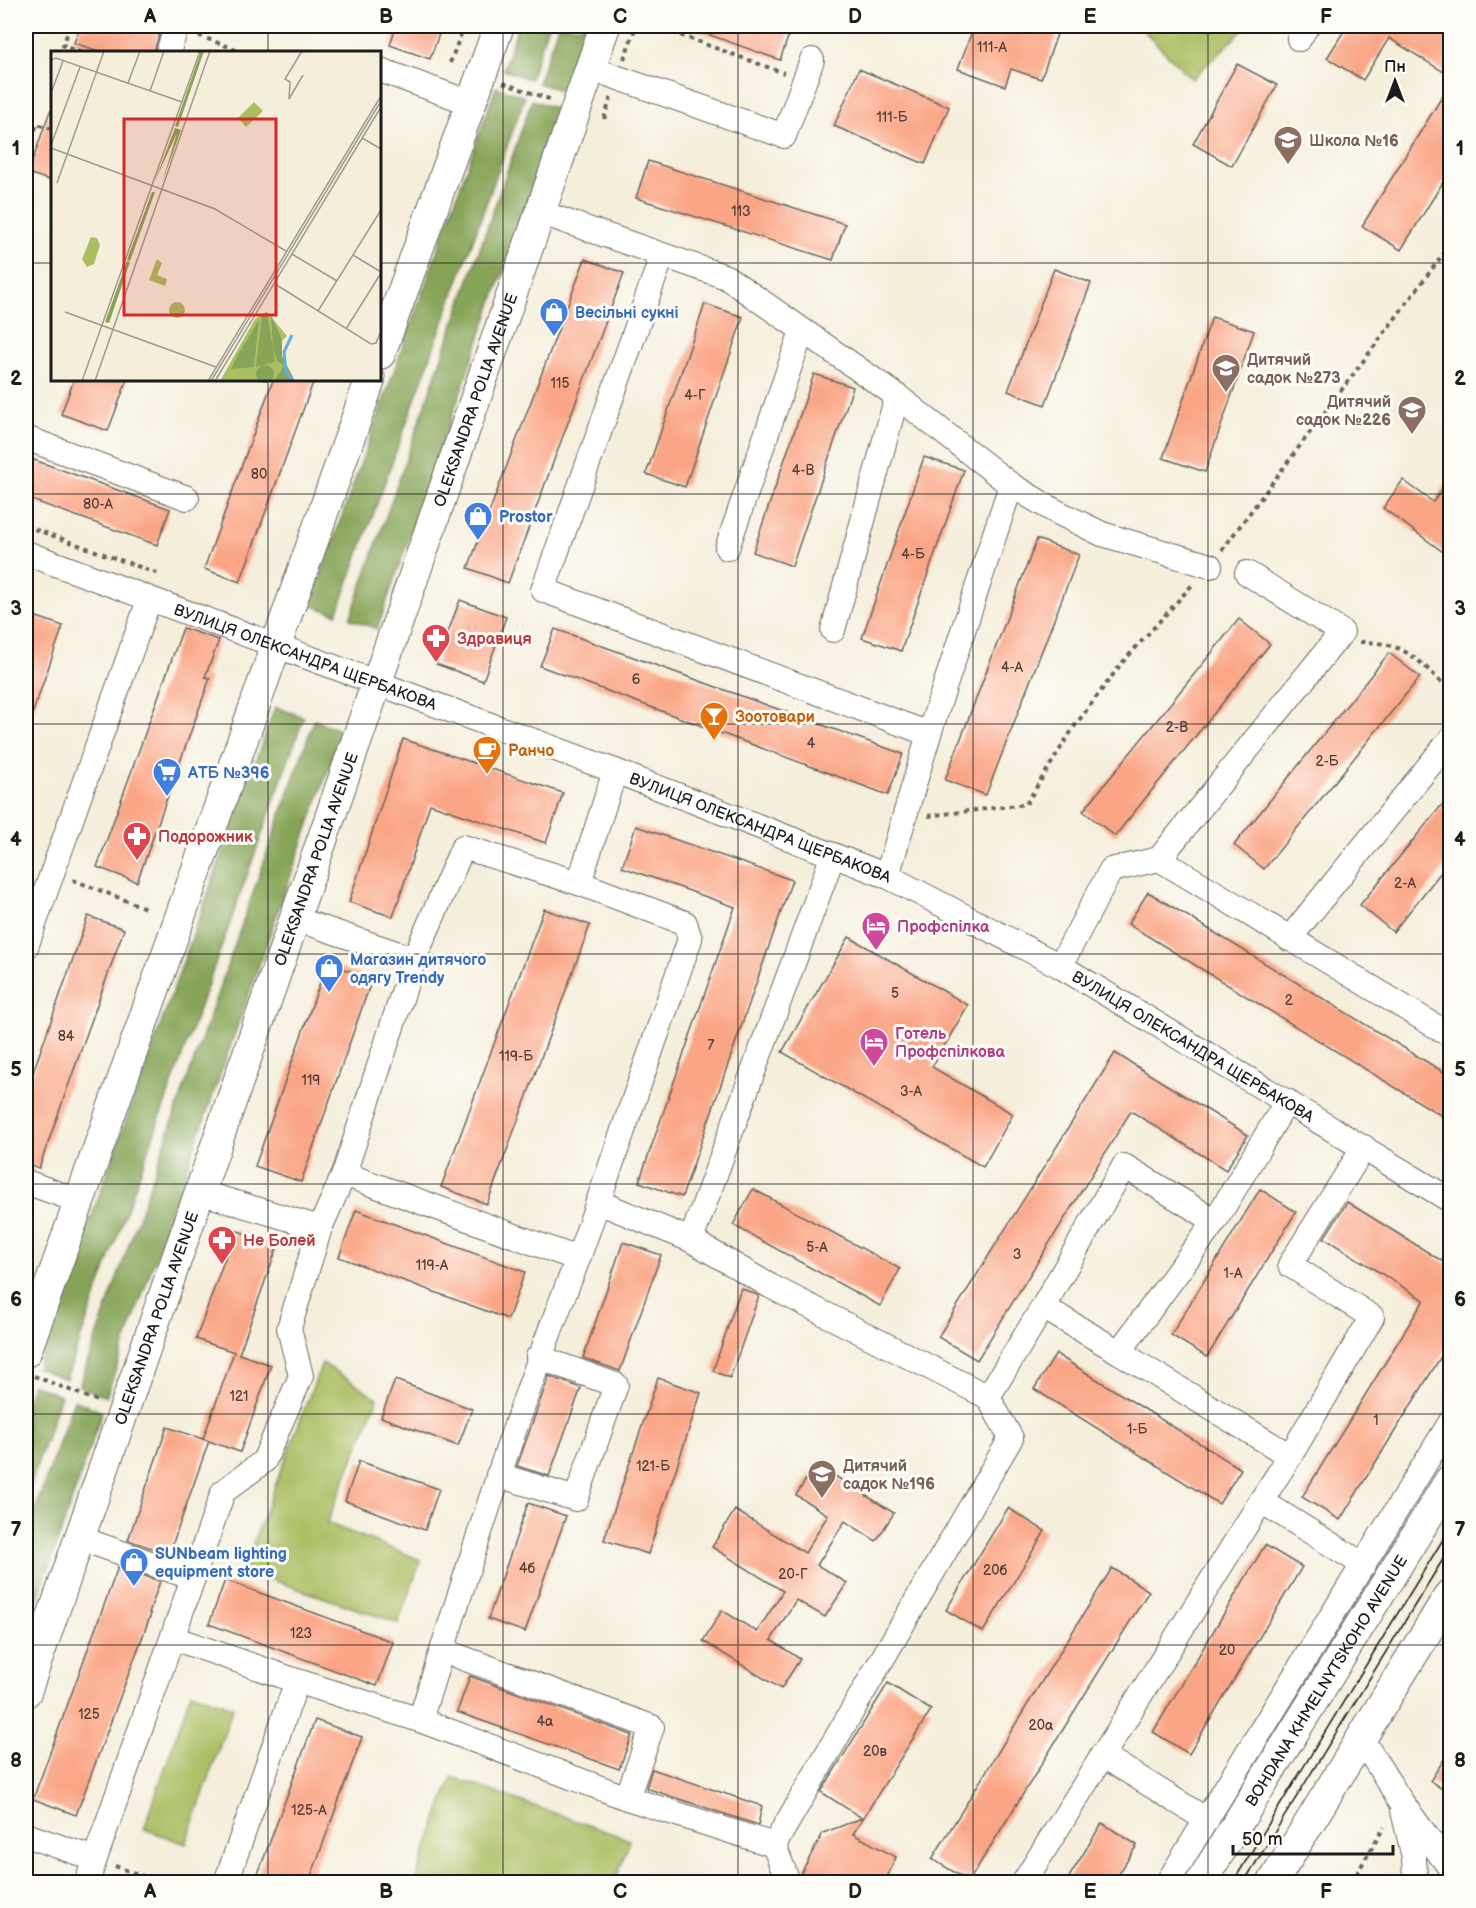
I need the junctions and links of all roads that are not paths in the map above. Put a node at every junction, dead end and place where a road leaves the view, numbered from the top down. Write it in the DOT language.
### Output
graph roads {
  1 [pos="174,26"];
  2 [pos="499,26"];
  3 [pos="605,26"];
  4 [pos="168,51"];
  5 [pos="812,60"];
  6 [pos="590,68"];
  7 [pos="381,70"];
  8 [pos="471,103"];
  9 [pos="539,212"];
  10 [pos="662,256"];
  11 [pos="802,331"];
  12 [pos="381,351"];
  13 [pos="370,381"];
  14 [pos="897,396"];
  15 [pos="26,438"];
  16 [pos="1011,485"];
  17 [pos="187,498"];
  18 [pos="727,548"];
  19 [pos="26,553"];
  20 [pos="1210,566"];
  21 [pos="1247,573"];
  22 [pos="149,600"];
  23 [pos="833,630"];
  24 [pos="274,646"];
  25 [pos="378,683"];
  26 [pos="929,734"];
  27 [pos="1450,741"];
  28 [pos="615,771"];
  29 [pos="833,855"];
  30 [pos="1159,859"];
  31 [pos="887,876"];
  32 [pos="579,883"];
  33 [pos="293,918"];
  34 [pos="1289,939"];
  35 [pos="26,946"];
  36 [pos="414,958"];
  37 [pos="1060,966"];
  38 [pos="1450,1035"];
  39 [pos="1287,1101"];
  40 [pos="1364,1147"];
  41 [pos="344,1174"];
  42 [pos="26,1182"];
  43 [pos="199,1192"];
  44 [pos="1448,1193"];
  45 [pos="81,1202"];
  46 [pos="598,1202"];
  47 [pos="1215,1221"];
  48 [pos="320,1228"];
  49 [pos="692,1240"];
  50 [pos="578,1259"];
  51 [pos="1043,1307"];
  52 [pos="1119,1352"];
  53 [pos="538,1357"];
  54 [pos="30,1364"];
  55 [pos="988,1398"];
  56 [pos="1450,1423"];
  57 [pos="1290,1456"];
  58 [pos="498,1475"];
  59 [pos="1450,1480"];
  60 [pos="1261,1501"];
  61 [pos="79,1538"];
  62 [pos="1364,1565"];
  63 [pos="193,1578"];
  64 [pos="1450,1594"];
  65 [pos="173,1638"];
  66 [pos="449,1653"];
  67 [pos="297,1681"];
  68 [pos="1306,1686"];
  69 [pos="26,1692"];
  70 [pos="420,1720"];
  71 [pos="1361,1738"];
  72 [pos="1102,1755"];
  73 [pos="627,1798"];
  74 [pos="1400,1800"];
  75 [pos="1207,1820"];
  76 [pos="26,1835"];
  77 [pos="774,1845"];
  78 [pos="95,1859"];
  79 [pos="1450,1868"];
  80 [pos="87,1882"];
  81 [pos="226,1882"];
  82 [pos="788,1882"];
  83 [pos="1024,1882"];
  84 [pos="1168,1882"];
  85 [pos="1201,1882"];
  86 [pos="1273,1882"];
  87 [pos="1415,1882"];
  1 -- 4 [label="street"];
  2 -- 8 [label="main road"];
  3 -- 6 [label="main road, OLEKSANDRA POLIA AVENUE"];
  5 -- 6 [label="street"];
  6 -- 9 [label="main road, OLEKSANDRA POLIA AVENUE"];
  7 -- 8 [label="street"];
  8 -- 12 [label="main road"];
  9 -- 10 [label="street"];
  9 -- 25 [label="main road, OLEKSANDRA POLIA AVENUE"];
  10 -- 11 [label="street"];
  10 -- 26 [label="street"];
  11 -- 14 [label="street"];
  11 -- 18 [label="street"];
  13 -- 24 [label="main road"];
  14 -- 16 [label="street"];
  14 -- 23 [label="street"];
  15 -- 17 [label="street"];
  16 -- 20 [label="street"];
  16 -- 26 [label="street"];
  19 -- 22 [label="street, ВУЛИЦЯ ОЛЕКСАНДРА ЩЕРБАКОВА"];
  21 -- 30 [label="street"];
  22 -- 24 [label="street, ВУЛИЦЯ ОЛЕКСАНДРА ЩЕРБАКОВА"];
  22 -- 35 [label="street"];
  24 -- 25 [label="street, ВУЛИЦЯ ОЛЕКСАНДРА ЩЕРБАКОВА"];
  24 -- 45 [label="main road"];
  25 -- 28 [label="street, ВУЛИЦЯ ОЛЕКСАНДРА ЩЕРБАКОВА"];
  25 -- 33 [label="main road, OLEKSANDRA POLIA AVENUE"];
  26 -- 31 [label="street"];
  27 -- 34 [label="street"];
  28 -- 29 [label="street, ВУЛИЦЯ ОЛЕКСАНДРА ЩЕРБАКОВА"];
  28 -- 32 [label="street"];
  29 -- 31 [label="street, ВУЛИЦЯ ОЛЕКСАНДРА ЩЕРБАКОВА"];
  29 -- 49 [label="street"];
  30 -- 34 [label="street"];
  30 -- 37 [label="street"];
  31 -- 37 [label="street, ВУЛИЦЯ ОЛЕКСАНДРА ЩЕРБАКОВА"];
  32 -- 36 [label="street"];
  32 -- 46 [label="street"];
  33 -- 36 [label="street"];
  33 -- 43 [label="main road, OLEKSANDRA POLIA AVENUE"];
  34 -- 38 [label="street"];
  36 -- 41 [label="street"];
  37 -- 39 [label="street, ВУЛИЦЯ ОЛЕКСАНДРА ЩЕРБАКОВА"];
  39 -- 40 [label="street, ВУЛИЦЯ ОЛЕКСАНДРА ЩЕРБАКОВА"];
  39 -- 47 [label="street"];
  40 -- 44 [label="street, ВУЛИЦЯ ОЛЕКСАНДРА ЩЕРБАКОВА"];
  40 -- 57 [label="street"];
  41 -- 48 [label="street"];
  41 -- 50 [label="street"];
  42 -- 45 [label="street"];
  43 -- 48 [label="street"];
  43 -- 61 [label="main road, OLEKSANDRA POLIA AVENUE"];
  45 -- 54 [label="main road"];
  46 -- 49 [label="street"];
  46 -- 50 [label="street"];
  47 -- 51 [label="street"];
  47 -- 52 [label="street"];
  48 -- 63 [label="street"];
  49 -- 55 [label="street"];
  50 -- 53 [label="street"];
  51 -- 52 [label="street"];
  51 -- 55 [label="street"];
  52 -- 57 [label="street"];
  53 -- 58 [label="street"];
  53 -- 58 [label="street"];
  55 -- 77 [label="street"];
  56 -- 62 [label="street"];
  57 -- 60 [label="street"];
  58 -- 70 [label="street"];
  59 -- 68 [label="main road, BOHDANA KHMELNYTSKOHO AVENUE"];
  60 -- 62 [label="street"];
  60 -- 72 [label="street"];
  61 -- 63 [label="street"];
  61 -- 69 [label="main road, OLEKSANDRA POLIA AVENUE"];
  62 -- 68 [label="street"];
  63 -- 65 [label="street"];
  64 -- 71 [label="main road"];
  65 -- 67 [label="street"];
  65 -- 78 [label="street"];
  66 -- 73 [label="street"];
  67 -- 70 [label="street"];
  67 -- 81 [label="street"];
  68 -- 75 [label="street"];
  68 -- 85 [label="main road, BOHDANA KHMELNYTSKOHO AVENUE"];
  70 -- 73 [label="street"];
  71 -- 74 [label="street"];
  71 -- 86 [label="main road"];
  72 -- 75 [label="street"];
  72 -- 83 [label="street"];
  73 -- 77 [label="street"];
  74 -- 79 [label="street"];
  74 -- 87 [label="street"];
  75 -- 84 [label="street"];
  76 -- 78 [label="street"];
  77 -- 82 [label="street"];
  78 -- 80 [label="street"];
}
